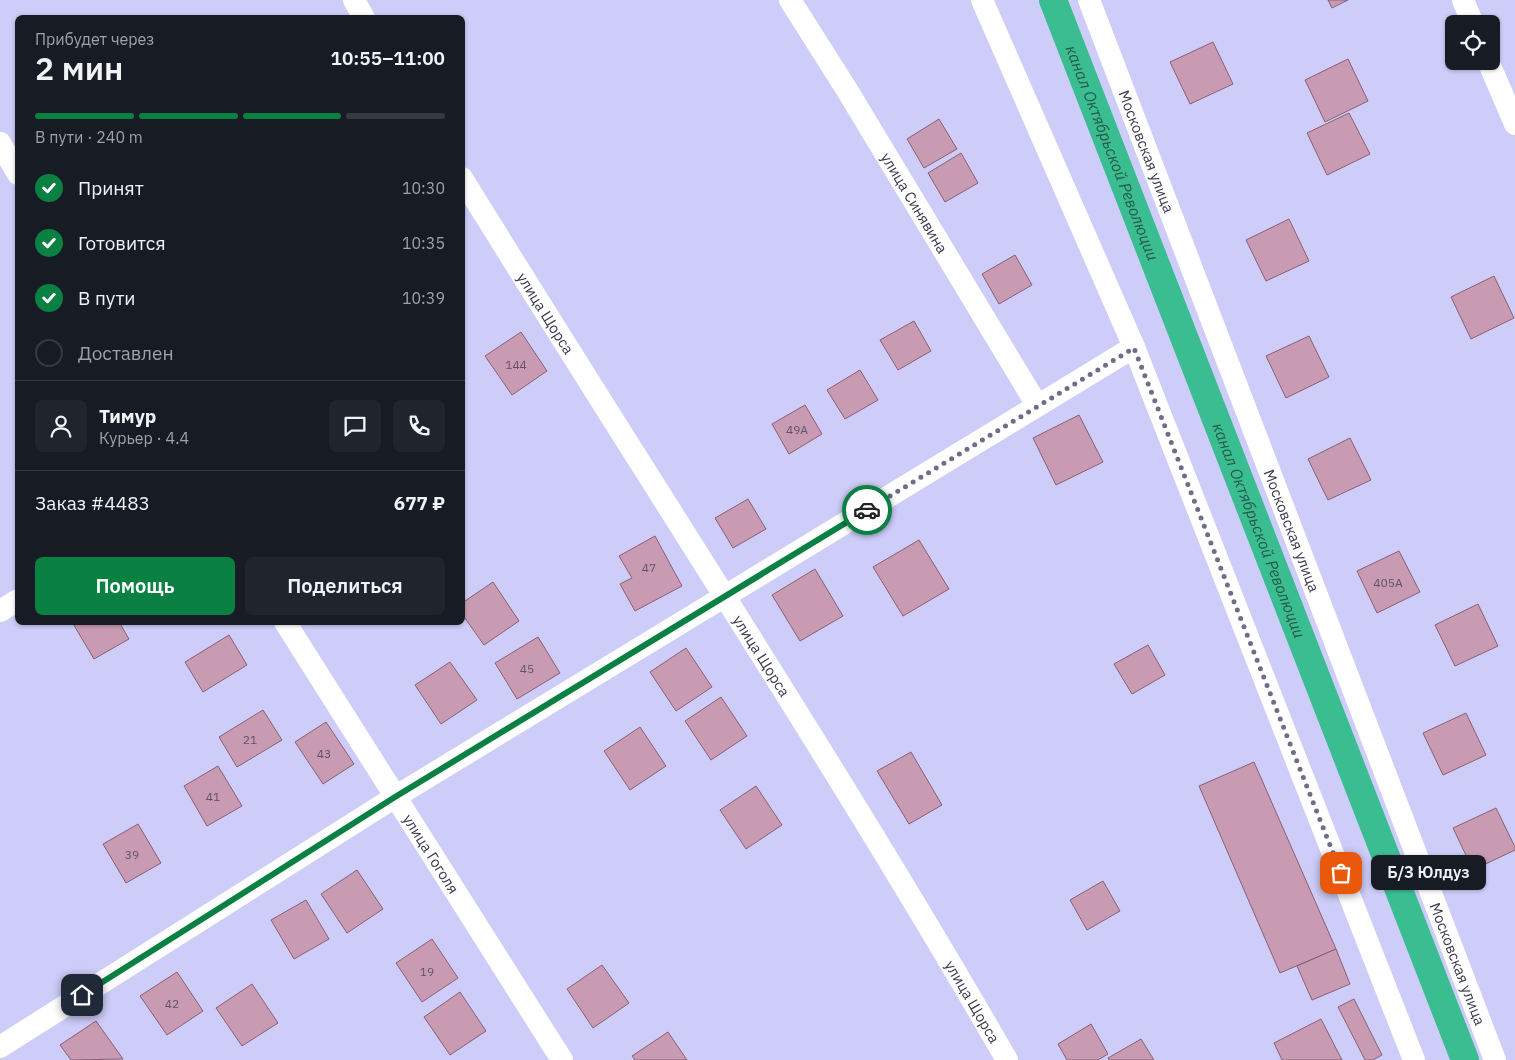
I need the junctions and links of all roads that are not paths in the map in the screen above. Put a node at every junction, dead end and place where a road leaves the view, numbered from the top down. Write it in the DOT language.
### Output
graph roads {
  1 [pos="354,0"];
  2 [pos="790,0"];
  3 [pos="982,0"];
  4 [pos="1089,0"];
  5 [pos="1462,0"];
  6 [pos="362,15"];
  7 [pos="1468,15"];
  8 [pos="1492,70"];
  9 [pos="1515,124"];
  10 [pos="465,183"];
  11 [pos="1134,348"];
  12 [pos="1037,405"];
  13 [pos="726,597"];
  14 [pos="15,602"];
  15 [pos="0,611"];
  16 [pos="287,625"];
  17 [pos="395,797"];
  18 [pos="0,1047"];
  19 [pos="1413,1059"];
  20 [pos="562,1060"];
  21 [pos="1007,1060"];
  22 [pos="1495,1060"];
  1 -- 6 [label="street"];
  2 -- 12 [label="street, улица Синявина"];
  3 -- 11 [label="street"];
  4 -- 22 [label="street, Московская улица"];
  5 -- 7 [label="street"];
  8 -- 9 [label="street"];
  10 -- 13 [label="street, улица Щорса"];
  11 -- 12 [label="street"];
  11 -- 19 [label="street"];
  12 -- 13 [label="street"];
  13 -- 17 [label="street"];
  13 -- 21 [label="street, улица Щорса"];
  14 -- 15 [label="street"];
  16 -- 17 [label="street, улица Гоголя"];
  17 -- 18 [label="street"];
  17 -- 20 [label="street, улица Гоголя"];
}
